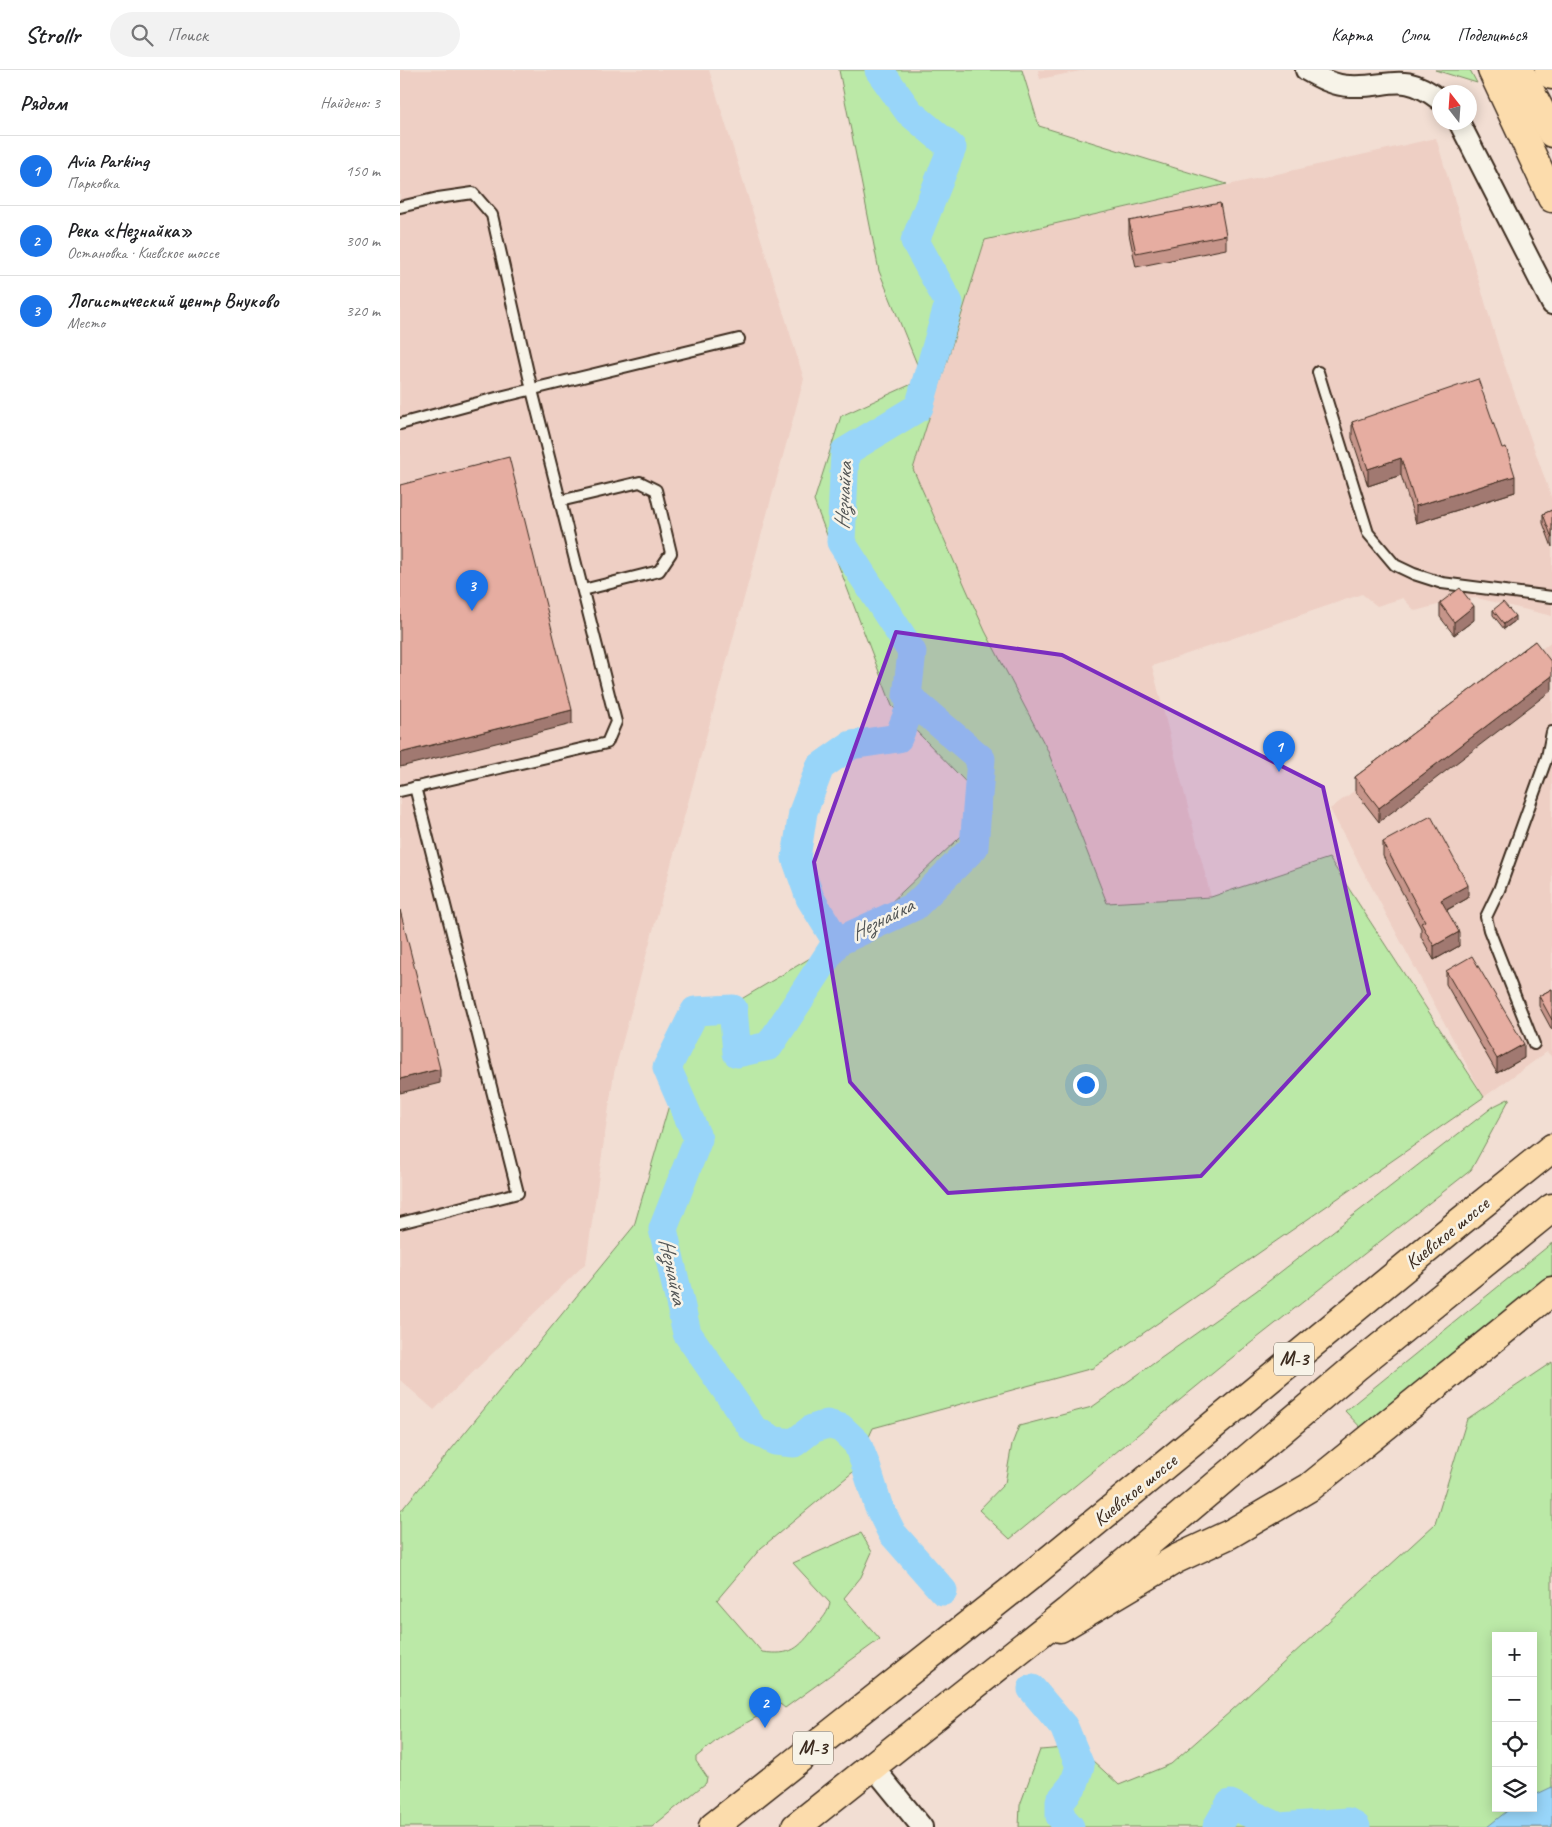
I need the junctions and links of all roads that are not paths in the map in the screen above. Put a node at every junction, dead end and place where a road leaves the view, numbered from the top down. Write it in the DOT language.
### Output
graph roads {
  1 [pos="1306,70"];
  2 [pos="1492,70"];
  3 [pos="1519,70"];
  4 [pos="1549,70"];
  5 [pos="1552,75"];
  6 [pos="1432,94"];
  7 [pos="1463,130"];
  8 [pos="1552,133"];
  9 [pos="1552,198"];
  10 [pos="400,207"];
  11 [pos="1552,304"];
  12 [pos="739,339"];
  13 [pos="1318,372"];
  14 [pos="532,390"];
  15 [pos="400,424"];
  16 [pos="560,501"];
  17 [pos="583,590"];
  18 [pos="1552,597"];
  19 [pos="1552,732"];
  20 [pos="415,787"];
  21 [pos="400,791"];
  22 [pos="1534,1044"];
  23 [pos="1552,1148"];
  24 [pos="1552,1208"];
  25 [pos="400,1224"];
  26 [pos="1552,1292"];
  27 [pos="1072,1615"];
  28 [pos="873,1767"];
  29 [pos="713,1827"];
  30 [pos="796,1827"];
  31 [pos="922,1827"];
  1 -- 6 [label="street"];
  2 -- 9 [label="main road"];
  3 -- 8 [label="main road"];
  4 -- 5 [label="main road"];
  7 -- 11 [label="street"];
  10 -- 14 [label="lane"];
  12 -- 14 [label="lane"];
  13 -- 18 [label="lane"];
  14 -- 15 [label="lane"];
  14 -- 16 [label="lane"];
  16 -- 17 [label="lane"];
  16 -- 17 [label="lane"];
  17 -- 20 [label="lane"];
  19 -- 22 [label="lane"];
  20 -- 21 [label="lane"];
  20 -- 25 [label="lane"];
  23 -- 29 [label="main road, Киевское шоссе / М-3"];
  24 -- 27 [label="main road, М-3"];
  26 -- 27 [label="main road"];
  27 -- 28 [label="main road, М-3"];
  28 -- 30 [label="main road, М-3"];
  28 -- 31 [label="street"];
}
